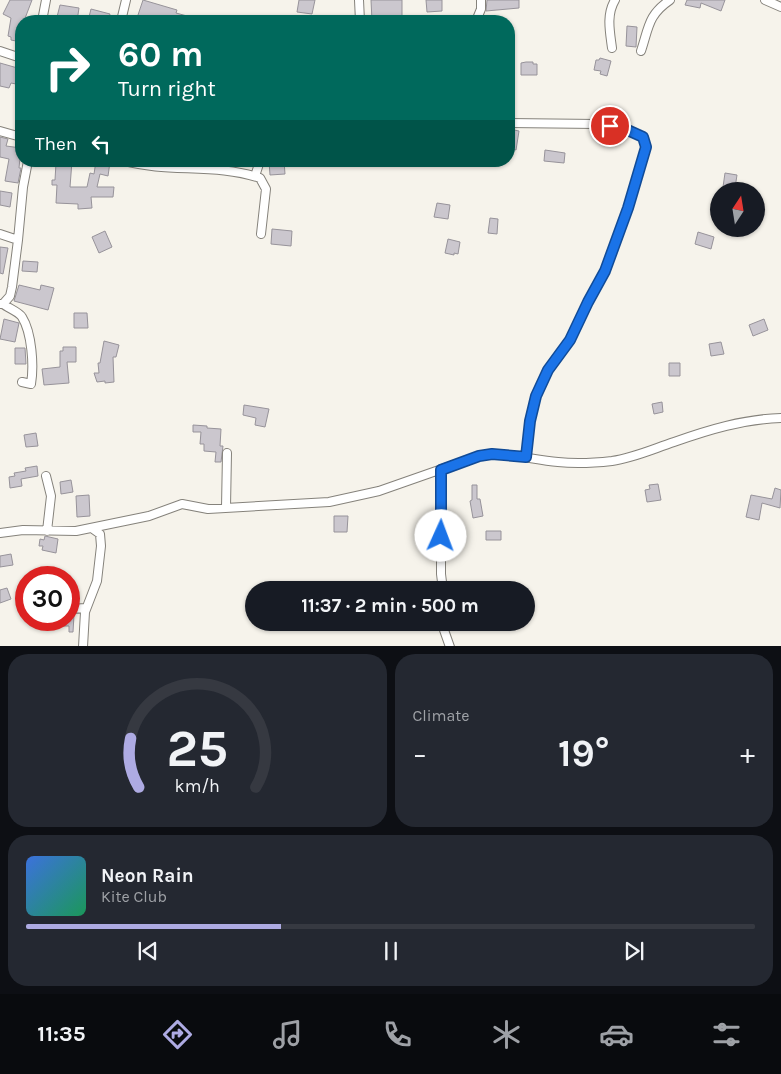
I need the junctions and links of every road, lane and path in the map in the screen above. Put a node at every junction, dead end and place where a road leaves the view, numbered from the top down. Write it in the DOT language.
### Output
graph roads {
  1 [pos="46,0"];
  2 [pos="126,0"];
  3 [pos="359,0"];
  4 [pos="481,0"];
  5 [pos="615,0"];
  6 [pos="670,0"];
  7 [pos="765,0"];
  8 [pos="781,7"];
  9 [pos="43,15"];
  10 [pos="122,15"];
  11 [pos="360,15"];
  12 [pos="478,15"];
  13 [pos="612,48"];
  14 [pos="0,50"];
  15 [pos="642,51"];
  16 [pos="15,56"];
  17 [pos="515,123"];
  18 [pos="0,131"];
  19 [pos="15,135"];
  20 [pos="27,167"];
  21 [pos="201,167"];
  22 [pos="258,167"];
  23 [pos="255,176"];
  24 [pos="0,234"];
  25 [pos="261,234"];
  26 [pos="18,240"];
  27 [pos="1,304"];
  28 [pos="22,382"];
  29 [pos="781,418"];
  30 [pos="227,453"];
  31 [pos="526,457"];
  32 [pos="441,470"];
  33 [pos="46,476"];
  34 [pos="226,507"];
  35 [pos="93,528"];
  36 [pos="46,531"];
  37 [pos="0,533"];
  38 [pos="442,581"];
  39 [pos="80,608"];
  40 [pos="86,608"];
  41 [pos="444,631"];
  42 [pos="83,646"];
  43 [pos="450,646"];
  1 -- 9 [label="street"];
  2 -- 10 [label="street"];
  3 -- 11 [label="street"];
  4 -- 12 [label="street"];
  5 -- 13 [label="street"];
  6 -- 15 [label="street"];
  7 -- 8 [label="street"];
  14 -- 16 [label="street"];
  17 -- 31 [label="street"];
  18 -- 19 [label="street"];
  20 -- 26 [label="street"];
  21 -- 23 [label="street"];
  22 -- 23 [label="street"];
  23 -- 25 [label="street"];
  24 -- 26 [label="street"];
  26 -- 27 [label="street"];
  27 -- 28 [label="street"];
  29 -- 31 [label="street"];
  30 -- 34 [label="street"];
  31 -- 32 [label="street"];
  32 -- 34 [label="street"];
  32 -- 38 [label="street"];
  33 -- 36 [label="street"];
  34 -- 35 [label="street"];
  35 -- 36 [label="street"];
  35 -- 40 [label="street"];
  36 -- 37 [label="street"];
  39 -- 40 [label="street"];
  40 -- 42 [label="street"];
  41 -- 43 [label="street"];
}
